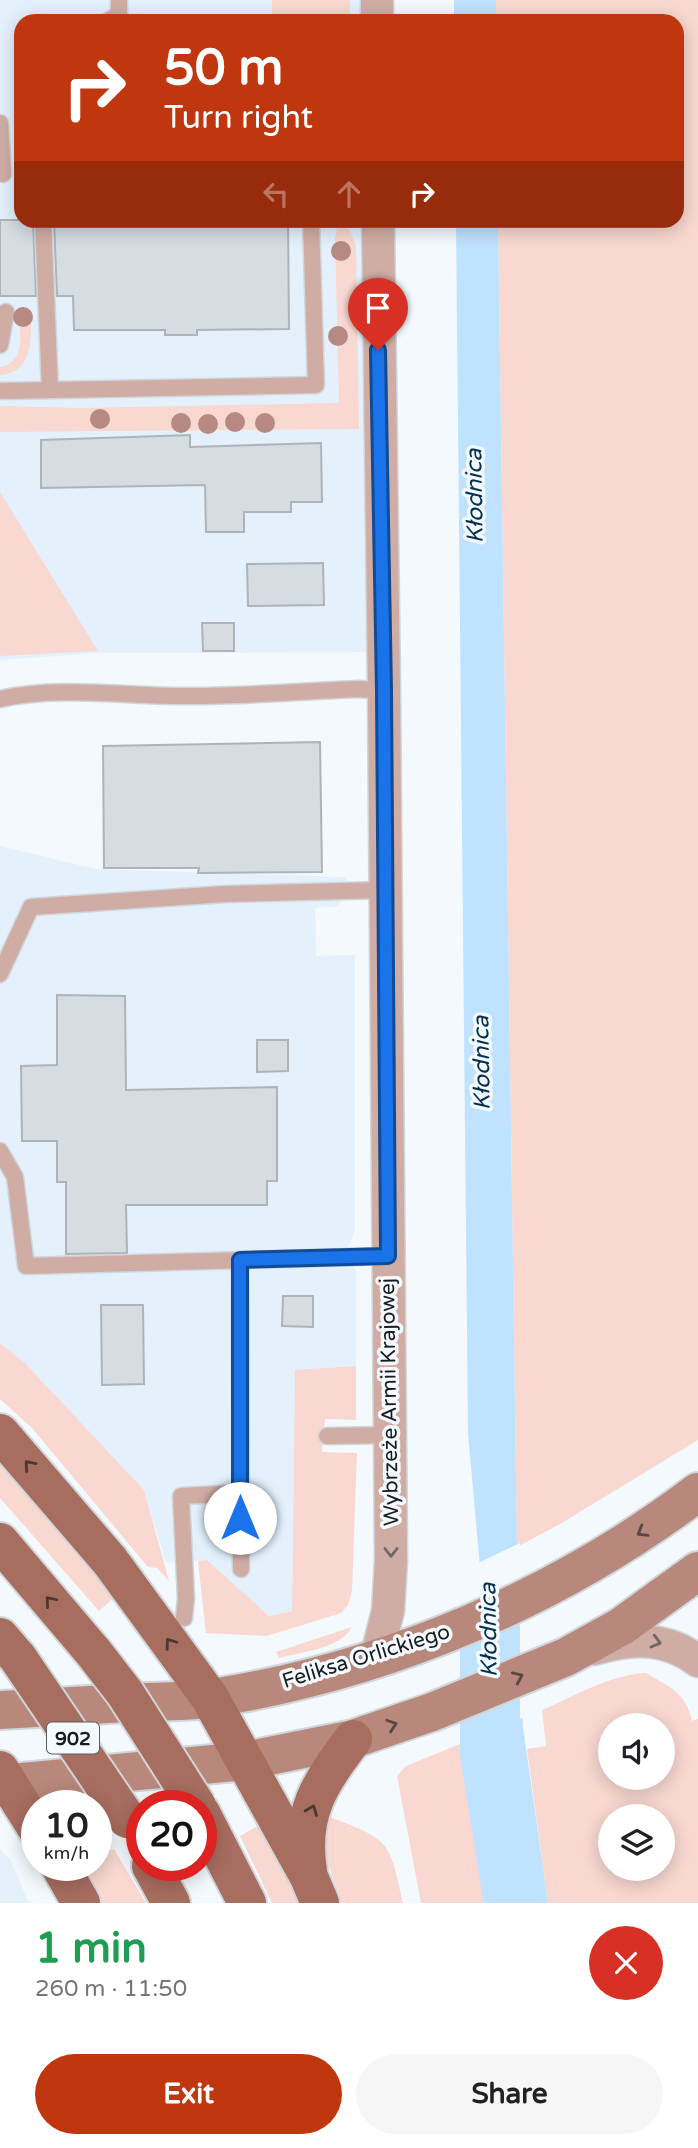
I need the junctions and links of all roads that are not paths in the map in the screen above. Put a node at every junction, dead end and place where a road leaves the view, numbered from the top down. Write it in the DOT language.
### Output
graph roads {
  1 [pos="0,123"];
  2 [pos="2,174"];
  3 [pos="43,228"];
  4 [pos="311,228"];
  5 [pos="377,228"];
  6 [pos="6,312"];
  7 [pos="0,345"];
  8 [pos="50,390"];
  9 [pos="0,391"];
  10 [pos="384,691"];
  11 [pos="0,699"];
  12 [pos="385,890"];
  13 [pos="0,974"];
  14 [pos="0,1151"];
  15 [pos="388,1256"];
  16 [pos="240,1260"];
  17 [pos="0,1433"];
  18 [pos="389,1435"];
  19 [pos="327,1436"];
  20 [pos="698,1492"];
  21 [pos="240,1493"];
  22 [pos="0,1542"];
  23 [pos="241,1569"];
  24 [pos="698,1571"];
  25 [pos="184,1618"];
  26 [pos="9,1648"];
  27 [pos="566,1657"];
  28 [pos="376,1658"];
  29 [pos="698,1661"];
  30 [pos="210,1698"];
  31 [pos="0,1710"];
  32 [pos="353,1739"];
  33 [pos="245,1761"];
  34 [pos="4,1780"];
  35 [pos="186,1790"];
  36 [pos="21,1805"];
  37 [pos="126,1821"];
  38 [pos="217,1844"];
  39 [pos="68,1881"];
  40 [pos="159,1881"];
  41 [pos="315,1890"];
  42 [pos="80,1903"];
  43 [pos="171,1903"];
  44 [pos="247,1903"];
  1 -- 2 [label="lane"];
  3 -- 8 [label="lane"];
  4 -- 8 [label="lane"];
  5 -- 10 [label="street, Wybrzeże Armii Krajowej"];
  6 -- 7 [label="lane"];
  8 -- 9 [label="lane"];
  10 -- 11 [label="lane"];
  10 -- 12 [label="street, Wybrzeże Armii Krajowej"];
  12 -- 13 [label="lane"];
  12 -- 15 [label="street, Wybrzeże Armii Krajowej"];
  14 -- 16 [label="lane"];
  15 -- 16 [label="lane"];
  15 -- 18 [label="street, Wybrzeże Armii Krajowej"];
  16 -- 21 [label="lane"];
  30 -- 17 [label="main road, one-way"];
  18 -- 19 [label="lane"];
  18 -- 28 [label="street, Wybrzeże Armii Krajowej, one-way"];
  20 -- 28 [label="street, Feliksa Orlickiego, one-way"];
  21 -- 23 [label="lane"];
  21 -- 25 [label="lane"];
  35 -- 22 [label="main road, one-way, bridge"];
  24 -- 27 [label="street"];
  26 -- 37 [label="main road, 902, bridge"];
  27 -- 29 [label="street, one-way"];
  32 -- 27 [label="street, one-way"];
  28 -- 30 [label="street, Feliksa Orlickiego"];
  30 -- 31 [label="street, Feliksa Orlickiego"];
  30 -- 33 [label="main road"];
  32 -- 33 [label="street"];
  41 -- 32 [label="main road, one-way"];
  33 -- 34 [label="street"];
  33 -- 41 [label="main road"];
  34 -- 36 [label="main road"];
  38 -- 44 [label="main road"];
  39 -- 42 [label="main road"];
  40 -- 43 [label="main road"];
}
